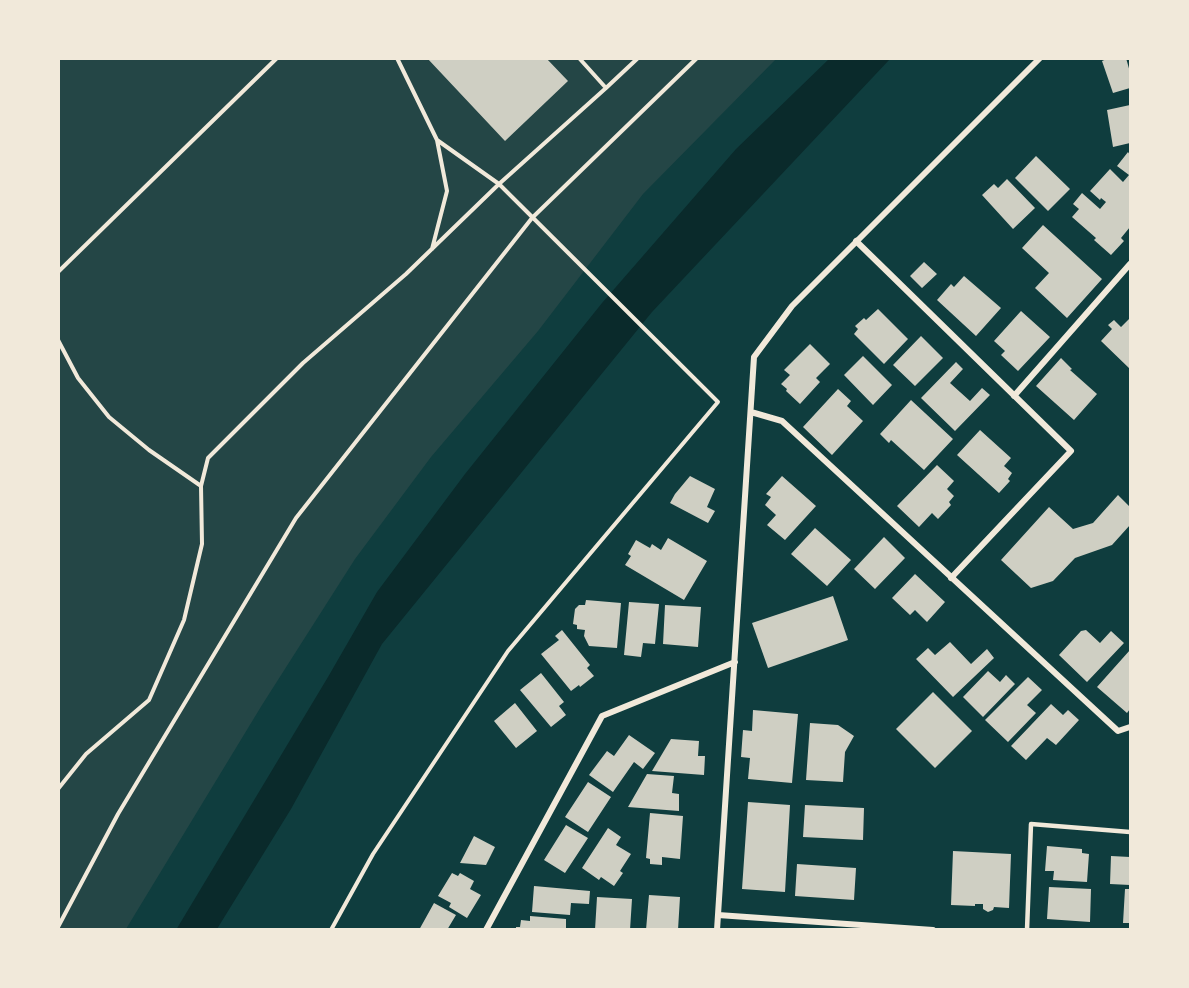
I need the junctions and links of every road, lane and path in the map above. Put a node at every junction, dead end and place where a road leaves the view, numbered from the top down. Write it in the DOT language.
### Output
graph roads {
  1 [pos="277,58"];
  2 [pos="398,58"];
  3 [pos="579,58"];
  4 [pos="638,58"];
  5 [pos="697,58"];
  6 [pos="1040,58"];
  7 [pos="606,88"];
  8 [pos="436,140"];
  9 [pos="499,184"];
  10 [pos="532,218"];
  11 [pos="856,242"];
  12 [pos="432,249"];
  13 [pos="1131,264"];
  14 [pos="58,272"];
  15 [pos="58,340"];
  16 [pos="1014,396"];
  17 [pos="751,412"];
  18 [pos="201,486"];
  19 [pos="951,578"];
  20 [pos="735,662"];
  21 [pos="1131,727"];
  22 [pos="58,789"];
  23 [pos="1131,832"];
  24 [pos="718,915"];
  25 [pos="58,927"];
  26 [pos="917,929"];
  27 [pos="331,930"];
  28 [pos="486,930"];
  29 [pos="717,930"];
  30 [pos="933,930"];
  31 [pos="1027,930"];
  1 -- 14 [label="path"];
  2 -- 8 [label="path"];
  3 -- 7 [label="path"];
  4 -- 7 [label="path"];
  5 -- 10 [label="path"];
  6 -- 11 [label="street"];
  7 -- 9 [label="path"];
  8 -- 9 [label="path"];
  8 -- 12 [label="path"];
  9 -- 10 [label="path"];
  9 -- 12 [label="path"];
  10 -- 25 [label="path"];
  10 -- 27 [label="path"];
  11 -- 16 [label="street"];
  11 -- 17 [label="street"];
  12 -- 18 [label="path"];
  13 -- 16 [label="street"];
  15 -- 18 [label="path"];
  16 -- 19 [label="street"];
  17 -- 19 [label="street"];
  17 -- 20 [label="street"];
  18 -- 22 [label="path"];
  19 -- 21 [label="street"];
  20 -- 24 [label="street"];
  20 -- 28 [label="street"];
  23 -- 31 [label="lane"];
  24 -- 26 [label="street"];
  24 -- 29 [label="street"];
  26 -- 30 [label="street"];
}
